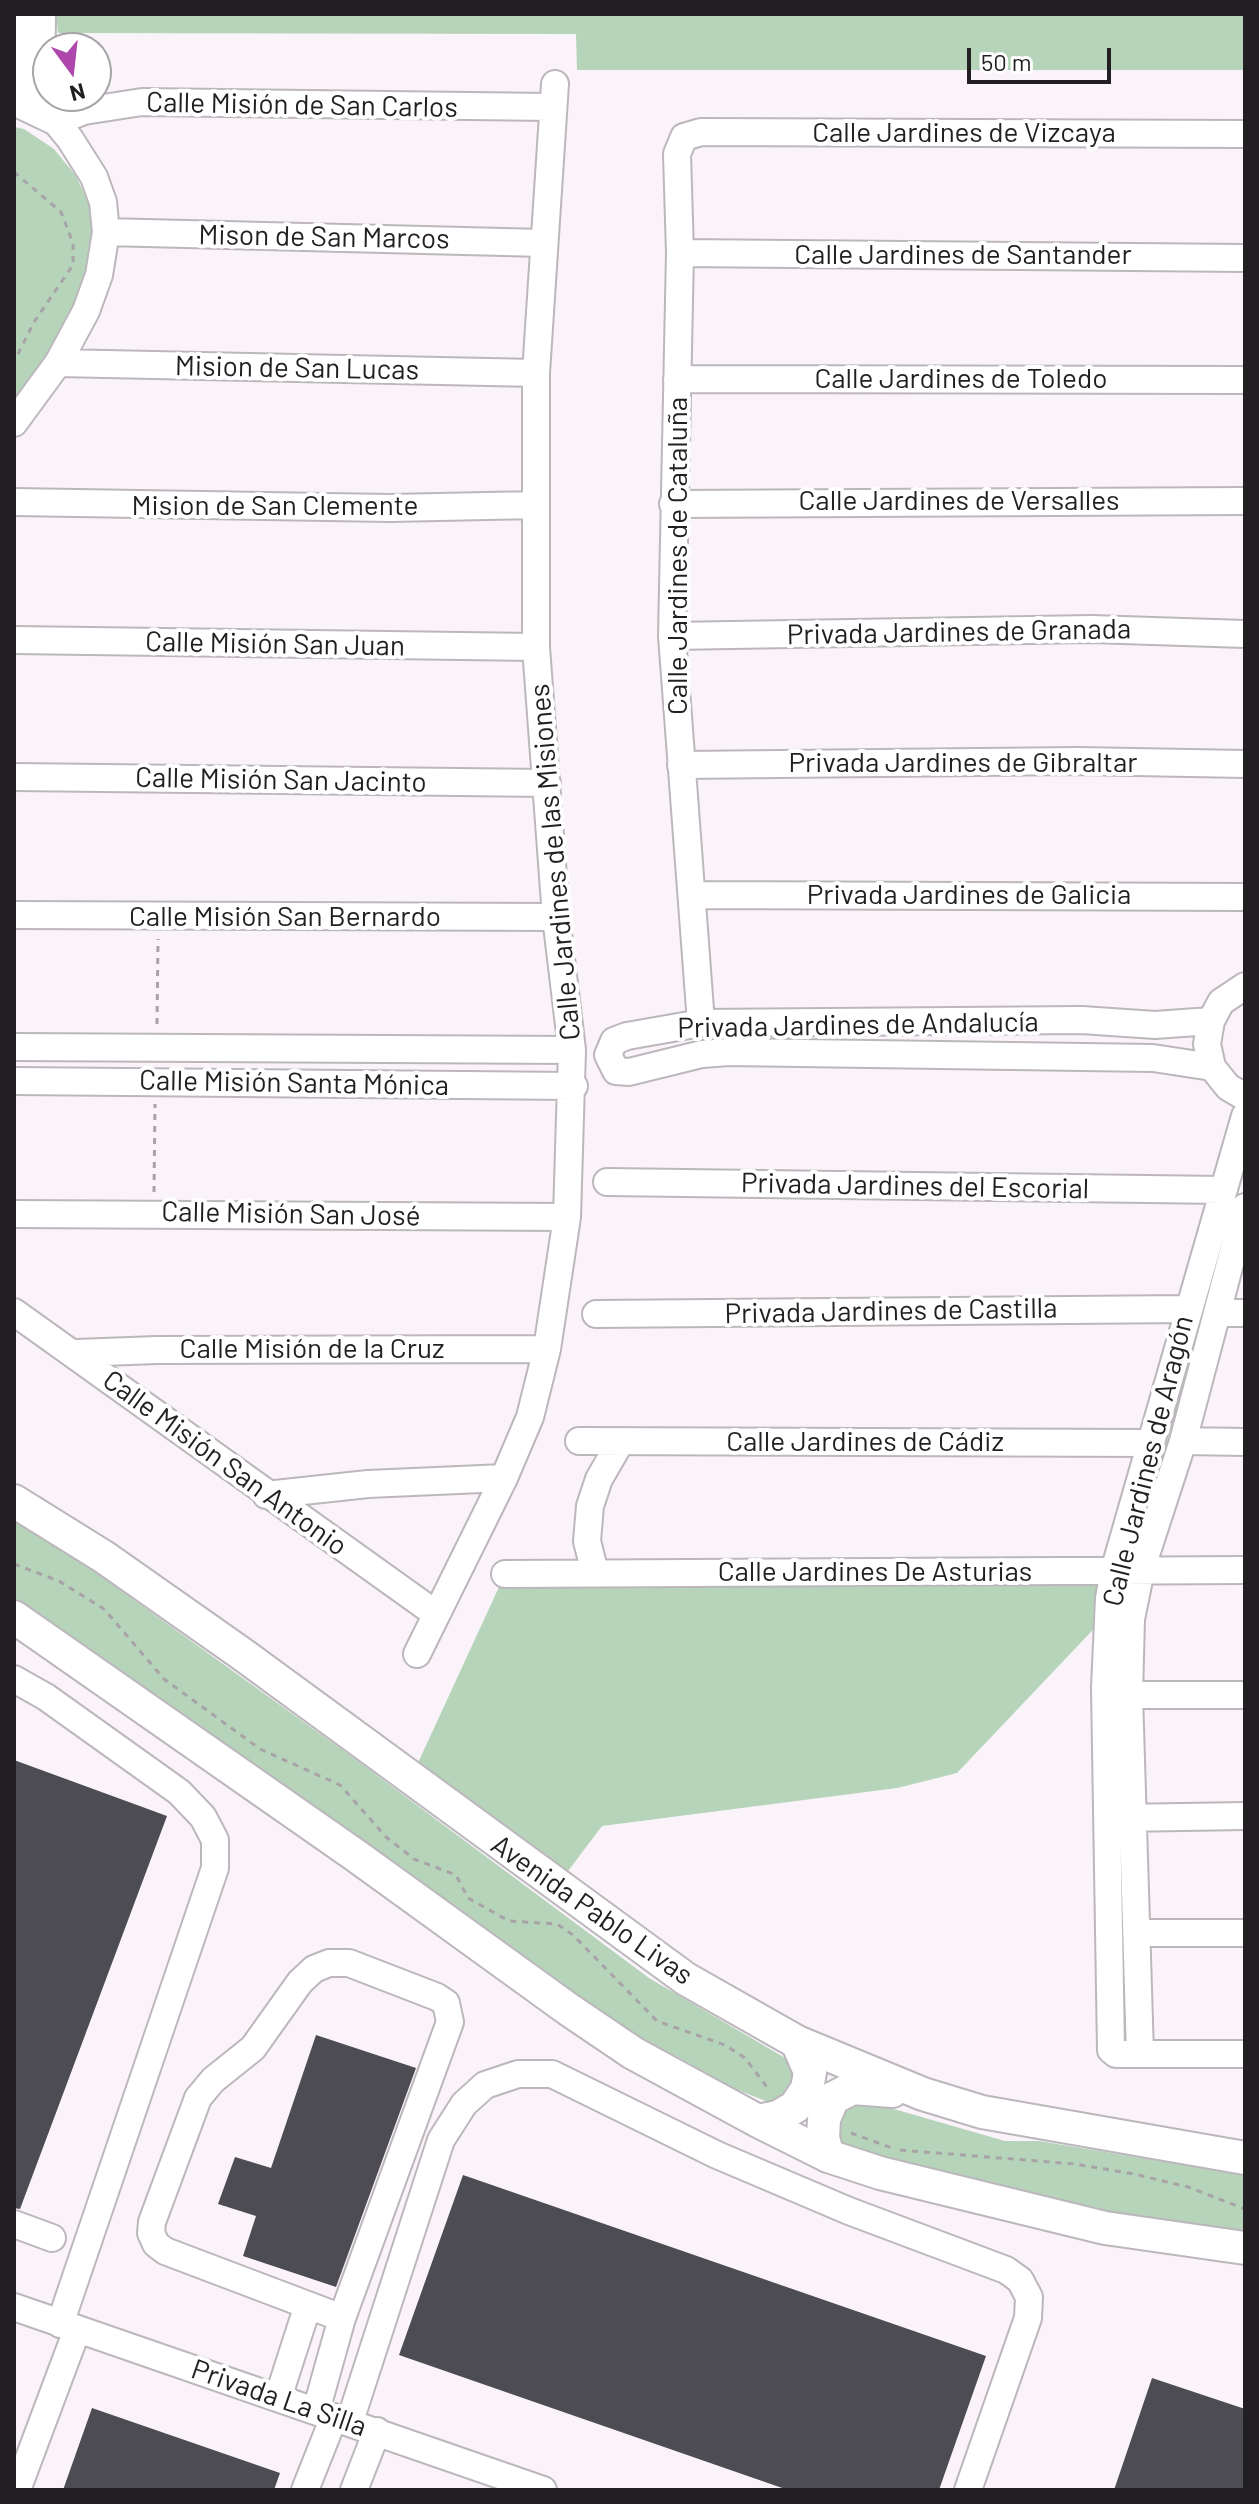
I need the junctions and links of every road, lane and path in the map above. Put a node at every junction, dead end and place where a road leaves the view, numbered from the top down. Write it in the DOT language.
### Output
graph roads {
  1 [pos="24,14"];
  2 [pos="553,96"];
  3 [pos="32,99"];
  4 [pos="112,107"];
  5 [pos="35,112"];
  6 [pos="1245,134"];
  7 [pos="684,137"];
  8 [pos="14,172"];
  9 [pos="106,232"];
  10 [pos="543,243"];
  11 [pos="680,253"];
  12 [pos="1245,258"];
  13 [pos="14,362"];
  14 [pos="58,363"];
  15 [pos="536,373"];
  16 [pos="677,379"];
  17 [pos="1245,380"];
  18 [pos="14,423"];
  19 [pos="1245,501"];
  20 [pos="14,502"];
  21 [pos="673,504"];
  22 [pos="536,505"];
  23 [pos="1245,634"];
  24 [pos="672,636"];
  25 [pos="14,640"];
  26 [pos="536,647"];
  27 [pos="1245,764"];
  28 [pos="681,765"];
  29 [pos="14,777"];
  30 [pos="547,783"];
  31 [pos="694,895"];
  32 [pos="1245,897"];
  33 [pos="14,915"];
  34 [pos="159,917"];
  35 [pos="556,917"];
  36 [pos="1245,986"];
  37 [pos="1211,1021"];
  38 [pos="701,1023"];
  39 [pos="14,1047"];
  40 [pos="156,1047"];
  41 [pos="572,1050"];
  42 [pos="1212,1067"];
  43 [pos="14,1081"];
  44 [pos="155,1081"];
  45 [pos="574,1086"];
  46 [pos="1245,1097"];
  47 [pos="1245,1116"];
  48 [pos="607,1182"];
  49 [pos="1223,1190"];
  50 [pos="1245,1207"];
  51 [pos="153,1212"];
  52 [pos="14,1214"];
  53 [pos="567,1217"];
  54 [pos="1187,1309"];
  55 [pos="14,1312"];
  56 [pos="1218,1313"];
  57 [pos="1245,1313"];
  58 [pos="596,1314"];
  59 [pos="547,1349"];
  60 [pos="76,1353"];
  61 [pos="579,1441"];
  62 [pos="621,1441"];
  63 [pos="1183,1441"];
  64 [pos="1245,1442"];
  65 [pos="1150,1443"];
  66 [pos="504,1478"];
  67 [pos="266,1495"];
  68 [pos="14,1501"];
  69 [pos="14,1564"];
  70 [pos="1141,1570"];
  71 [pos="1245,1570"];
  72 [pos="1114,1571"];
  73 [pos="595,1573"];
  74 [pos="505,1574"];
  75 [pos="436,1614"];
  76 [pos="14,1617"];
  77 [pos="417,1654"];
  78 [pos="14,1679"];
  79 [pos="1129,1695"];
  80 [pos="1245,1695"];
  81 [pos="1245,1816"];
  82 [pos="1122,1818"];
  83 [pos="468,1898"];
  84 [pos="1138,1933"];
  85 [pos="1245,1933"];
  86 [pos="797,2042"];
  87 [pos="1127,2054"];
  88 [pos="1245,2054"];
  89 [pos="923,2094"];
  90 [pos="758,2121"];
  91 [pos="828,2156"];
  92 [pos="1245,2158"];
  93 [pos="14,2224"];
  94 [pos="52,2238"];
  95 [pos="1245,2248"];
  96 [pos="308,2305"];
  97 [pos="14,2307"];
  98 [pos="342,2318"];
  99 [pos="68,2327"];
  100 [pos="278,2398"];
  101 [pos="333,2416"];
  102 [pos="377,2431"];
  103 [pos="17,2490"];
  104 [pos="305,2490"];
  105 [pos="354,2490"];
  106 [pos="543,2490"];
  107 [pos="968,2490"];
  1 -- 3 [label="street"];
  2 -- 4 [label="street, Calle Misión de San Carlos"];
  2 -- 10 [label="street, Calle Jardines de las Misiones"];
  5 -- 9 [label="street"];
  6 -- 7 [label="street, Calle Jardines de Vizcaya"];
  7 -- 11 [label="street, Calle Jardines de Cataluña"];
  8 -- 13 [label="path"];
  9 -- 10 [label="street, Mison de San Marcos"];
  9 -- 14 [label="street"];
  10 -- 15 [label="street, Calle Jardines de las Misiones"];
  11 -- 12 [label="street, Calle Jardines de Santander"];
  11 -- 16 [label="street, Calle Jardines de Cataluña"];
  14 -- 15 [label="street, Mision de San Lucas"];
  14 -- 18 [label="street"];
  15 -- 22 [label="street, Calle Jardines de las Misiones"];
  16 -- 17 [label="street, Calle Jardines de Toledo"];
  16 -- 21 [label="street, Calle Jardines de Cataluña"];
  19 -- 21 [label="street, Calle Jardines de Versalles"];
  20 -- 22 [label="street, Mision de San Clemente"];
  21 -- 24 [label="street, Calle Jardines de Cataluña"];
  22 -- 26 [label="street, Calle Jardines de las Misiones"];
  23 -- 24 [label="street, Privada Jardines de Granada"];
  24 -- 28 [label="street, Calle Jardines de Cataluña"];
  25 -- 26 [label="street, Calle Misión San Juan"];
  26 -- 30 [label="street, Calle Jardines de las Misiones"];
  27 -- 28 [label="street, Privada Jardines de Gibraltar"];
  28 -- 31 [label="street, Calle Jardines de Cataluña"];
  29 -- 30 [label="street, Calle Misión San Jacinto"];
  30 -- 35 [label="street, Calle Jardines de las Misiones"];
  31 -- 32 [label="street, Privada Jardines de Galicia"];
  31 -- 38 [label="street, Calle Jardines de Cataluña"];
  33 -- 34 [label="street, Calle Misión San Bernardo"];
  34 -- 35 [label="street, Calle Misión San Bernardo"];
  34 -- 40 [label="path"];
  35 -- 41 [label="street, Calle Jardines de las Misiones"];
  36 -- 37 [label="street"];
  37 -- 38 [label="street, Privada Jardines de Andalucía"];
  37 -- 42 [label="street"];
  38 -- 42 [label="street, Privada Jardines de Andalucía"];
  39 -- 40 [label="street, Calle Misión Santa Mónica"];
  40 -- 41 [label="street, Calle Misión Santa Mónica"];
  40 -- 44 [label="street"];
  41 -- 45 [label="street, Calle Jardines de las Misiones"];
  42 -- 46 [label="street"];
  43 -- 44 [label="street, Calle Misión Santa Mónica"];
  44 -- 45 [label="street, Calle Misión Santa Mónica"];
  44 -- 51 [label="path"];
  45 -- 53 [label="street, Calle Jardines de las Misiones"];
  47 -- 49 [label="street, Calle Jardines de Aragón"];
  48 -- 49 [label="street, Privada Jardines del Escorial"];
  49 -- 54 [label="street, Calle Jardines de Aragón"];
  50 -- 56 [label="street, Calle Jardines de Aragón"];
  51 -- 52 [label="street, Calle Misión San José"];
  51 -- 53 [label="street, Calle Misión San José"];
  53 -- 59 [label="street, Calle Jardines de las Misiones"];
  54 -- 58 [label="street, Privada Jardines de Castilla"];
  54 -- 65 [label="street, Calle Jardines de Aragón"];
  55 -- 60 [label="street, Calle Misión San Antonio"];
  56 -- 57 [label="street"];
  56 -- 63 [label="street, Calle Jardines de Aragón"];
  59 -- 60 [label="street, Calle Misión de la Cruz"];
  59 -- 66 [label="street, Calle Jardines de las Misiones"];
  60 -- 67 [label="street, Calle Misión San Antonio"];
  61 -- 62 [label="street, Calle Jardines de Cádiz"];
  62 -- 65 [label="street, Calle Jardines de Cádiz"];
  62 -- 73 [label="street"];
  63 -- 64 [label="street"];
  63 -- 70 [label="street, Calle Jardines de Aragón"];
  65 -- 72 [label="street, Calle Jardines de Aragón"];
  66 -- 67 [label="street"];
  66 -- 75 [label="street, Calle Jardines de las Misiones"];
  67 -- 75 [label="street, Calle Misión San Antonio"];
  68 -- 86 [label="main road, Avenida Pablo Livas"];
  69 -- 83 [label="path"];
  70 -- 71 [label="street, Calle Jardines De Asturias"];
  70 -- 72 [label="street, Calle Jardines De Asturias"];
  70 -- 79 [label="street, Calle Jardines de Aragón"];
  72 -- 73 [label="street, Calle Jardines De Asturias"];
  72 -- 82 [label="street, Calle Jardines de Aragón"];
  73 -- 74 [label="street, Calle Jardines De Asturias"];
  75 -- 77 [label="street, Calle Jardines de las Misiones"];
  76 -- 90 [label="main road"];
  78 -- 99 [label="street"];
  79 -- 80 [label="street"];
  79 -- 82 [label="street, Calle Jardines de Aragón"];
  81 -- 82 [label="street"];
  82 -- 84 [label="street, Calle Jardines de Aragón"];
  82 -- 87 [label="street, Calle Jardines de Aragón"];
  84 -- 85 [label="street"];
  84 -- 87 [label="street, Calle Jardines de Aragón"];
  86 -- 89 [label="main road, Avenida Pablo Livas"];
  86 -- 90 [label="main road"];
  87 -- 88 [label="street"];
  89 -- 91 [label="main road"];
  89 -- 92 [label="main road, Avenida Pablo Livas"];
  90 -- 91 [label="main road"];
  91 -- 95 [label="main road"];
  93 -- 94 [label="street"];
  96 -- 98 [label="street"];
  96 -- 98 [label="street"];
  96 -- 100 [label="street"];
  97 -- 99 [label="street, Privada La Silla"];
  98 -- 101 [label="street"];
  99 -- 100 [label="street, Privada La Silla"];
  99 -- 103 [label="street"];
  100 -- 101 [label="street, Privada La Silla"];
  101 -- 102 [label="street, Privada La Silla"];
  101 -- 104 [label="street"];
  101 -- 107 [label="street"];
  102 -- 105 [label="street"];
  102 -- 106 [label="street, Privada La Silla"];
}
